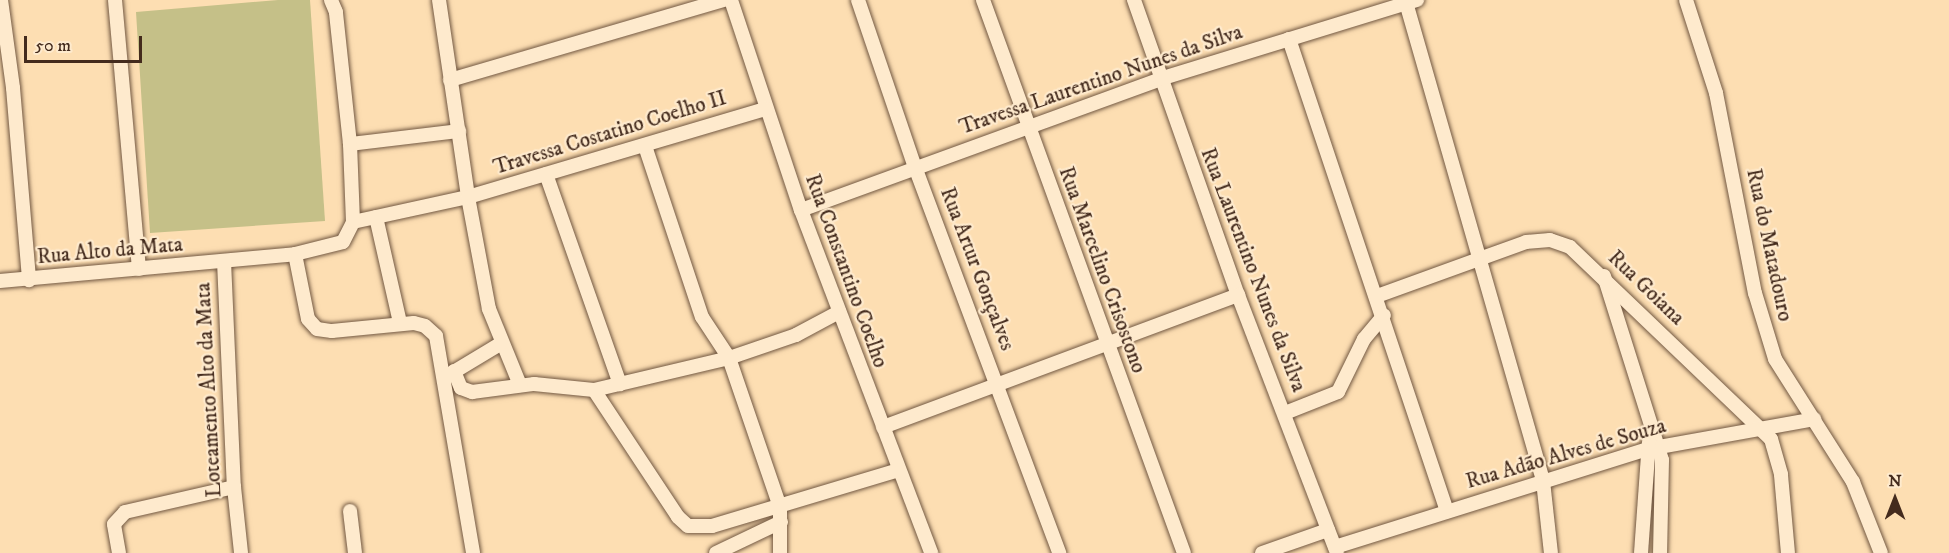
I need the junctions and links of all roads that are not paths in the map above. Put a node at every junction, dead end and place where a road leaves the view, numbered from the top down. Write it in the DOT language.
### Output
graph roads {
  1 [pos="1,0"];
  2 [pos="115,0"];
  3 [pos="439,0"];
  4 [pos="724,0"];
  5 [pos="730,0"];
  6 [pos="858,0"];
  7 [pos="983,0"];
  8 [pos="1134,0"];
  9 [pos="1686,0"];
  10 [pos="332,2"];
  11 [pos="1412,3"];
  12 [pos="2,39"];
  13 [pos="1289,39"];
  14 [pos="1160,79"];
  15 [pos="450,80"];
  16 [pos="765,109"];
  17 [pos="1027,126"];
  18 [pos="459,131"];
  19 [pos="350,144"];
  20 [pos="645,146"];
  21 [pos="915,167"];
  22 [pos="546,174"];
  23 [pos="468,197"];
  24 [pos="801,210"];
  25 [pos="376,217"];
  26 [pos="353,222"];
  27 [pos="295,254"];
  28 [pos="1479,259"];
  29 [pos="224,261"];
  30 [pos="139,269"];
  31 [pos="1604,275"];
  32 [pos="28,280"];
  33 [pos="0,281"];
  34 [pos="1238,295"];
  35 [pos="1377,296"];
  36 [pos="839,312"];
  37 [pos="1384,315"];
  38 [pos="400,323"];
  39 [pos="500,344"];
  40 [pos="1106,345"];
  41 [pos="729,358"];
  42 [pos="449,374"];
  43 [pos="620,384"];
  44 [pos="998,384"];
  45 [pos="520,385"];
  46 [pos="594,390"];
  47 [pos="1285,413"];
  48 [pos="1814,419"];
  49 [pos="1761,427"];
  50 [pos="883,428"];
  51 [pos="1653,448"];
  52 [pos="899,470"];
  53 [pos="1543,481"];
  54 [pos="234,487"];
  55 [pos="780,507"];
  56 [pos="350,511"];
  57 [pos="1447,511"];
  58 [pos="781,522"];
  59 [pos="1328,530"];
  60 [pos="1336,550"];
  61 [pos="118,553"];
  62 [pos="241,553"];
  63 [pos="355,553"];
  64 [pos="473,553"];
  65 [pos="716,553"];
  66 [pos="780,553"];
  67 [pos="931,553"];
  68 [pos="1059,553"];
  69 [pos="1184,553"];
  70 [pos="1262,553"];
  71 [pos="1551,553"];
  72 [pos="1641,553"];
  73 [pos="1660,553"];
  74 [pos="1788,553"];
  75 [pos="1881,553"];
  1 -- 12 [label="street"];
  2 -- 30 [label="street"];
  3 -- 15 [label="street"];
  4 -- 15 [label="street"];
  5 -- 16 [label="street, Rua Constantino Coelho"];
  6 -- 21 [label="street, Rua Artur Gonçalves"];
  7 -- 17 [label="street, Rua Marcelino Crisostono"];
  8 -- 14 [label="street, Rua Laurentino Nunes da Silva"];
  9 -- 48 [label="street, Rua do Matadouro"];
  10 -- 19 [label="street"];
  11 -- 13 [label="street, Travessa Laurentino Nunes da Silva"];
  11 -- 28 [label="street"];
  12 -- 32 [label="street"];
  13 -- 14 [label="street, Travessa Laurentino Nunes da Silva"];
  13 -- 35 [label="street"];
  14 -- 17 [label="street, Travessa Laurentino Nunes da Silva"];
  14 -- 34 [label="street, Rua Laurentino Nunes da Silva"];
  15 -- 18 [label="street"];
  16 -- 20 [label="street, Travessa Costatino Coelho II"];
  16 -- 24 [label="street, Rua Constantino Coelho"];
  17 -- 21 [label="street, Travessa Laurentino Nunes da Silva"];
  17 -- 40 [label="street, Rua Marcelino Crisostono"];
  18 -- 19 [label="street"];
  18 -- 23 [label="street"];
  19 -- 26 [label="street"];
  20 -- 22 [label="street, Travessa Costatino Coelho II"];
  20 -- 41 [label="street"];
  21 -- 24 [label="street, Travessa Laurentino Nunes da Silva"];
  21 -- 44 [label="street, Rua Artur Gonçalves"];
  22 -- 23 [label="street, Travessa Costatino Coelho II"];
  22 -- 43 [label="street"];
  23 -- 25 [label="street, Travessa Costatino Coelho II"];
  23 -- 39 [label="street"];
  24 -- 36 [label="street, Rua Constantino Coelho"];
  25 -- 26 [label="street, Travessa Costatino Coelho II"];
  25 -- 38 [label="street"];
  26 -- 27 [label="street, Loteamento Alto da Mata"];
  27 -- 29 [label="street, Loteamento Alto da Mata"];
  27 -- 38 [label="street"];
  28 -- 31 [label="street, Rua Goiana"];
  28 -- 35 [label="street, Rua Goiana"];
  28 -- 53 [label="street"];
  29 -- 30 [label="street, Rua Alto da Mata"];
  29 -- 54 [label="street, Loteamento Alto da Mata"];
  30 -- 32 [label="street, Rua Alto da Mata"];
  31 -- 49 [label="street, Rua Goiana"];
  31 -- 51 [label="street"];
  32 -- 33 [label="street, Rua Alto da Mata"];
  34 -- 40 [label="street"];
  34 -- 47 [label="street, Rua Laurentino Nunes da Silva"];
  35 -- 37 [label="street"];
  36 -- 41 [label="street"];
  36 -- 50 [label="street, Rua Constantino Coelho"];
  37 -- 47 [label="street"];
  37 -- 57 [label="street"];
  38 -- 42 [label="street"];
  39 -- 42 [label="street"];
  39 -- 45 [label="street"];
  40 -- 44 [label="street"];
  40 -- 69 [label="street, Rua Marcelino Crisostono"];
  41 -- 43 [label="street"];
  41 -- 55 [label="street"];
  42 -- 45 [label="street"];
  42 -- 64 [label="street"];
  43 -- 46 [label="street"];
  44 -- 50 [label="street"];
  44 -- 68 [label="street, Rua Artur Gonçalves"];
  45 -- 46 [label="street"];
  46 -- 55 [label="street"];
  47 -- 59 [label="street, Rua Laurentino Nunes da Silva"];
  48 -- 49 [label="street, Rua Adão Alves de Souza"];
  48 -- 75 [label="street, Rua do Matadouro"];
  49 -- 51 [label="street, Rua Adão Alves de Souza"];
  49 -- 74 [label="street, Rua Goiana"];
  50 -- 52 [label="street, Rua Constantino Coelho"];
  51 -- 53 [label="street, Rua Adão Alves de Souza"];
  51 -- 72 [label="street"];
  51 -- 73 [label="street"];
  52 -- 55 [label="street"];
  52 -- 67 [label="street, Rua Constantino Coelho"];
  53 -- 57 [label="street, Rua Adão Alves de Souza"];
  53 -- 71 [label="street"];
  54 -- 61 [label="street"];
  54 -- 62 [label="street, Loteamento Alto da Mata"];
  55 -- 58 [label="street"];
  56 -- 63 [label="street"];
  57 -- 60 [label="street, Rua Adão Alves de Souza"];
  58 -- 65 [label="street"];
  58 -- 66 [label="street"];
  59 -- 60 [label="street, Rua Laurentino Nunes da Silva"];
  59 -- 70 [label="street"];
}
